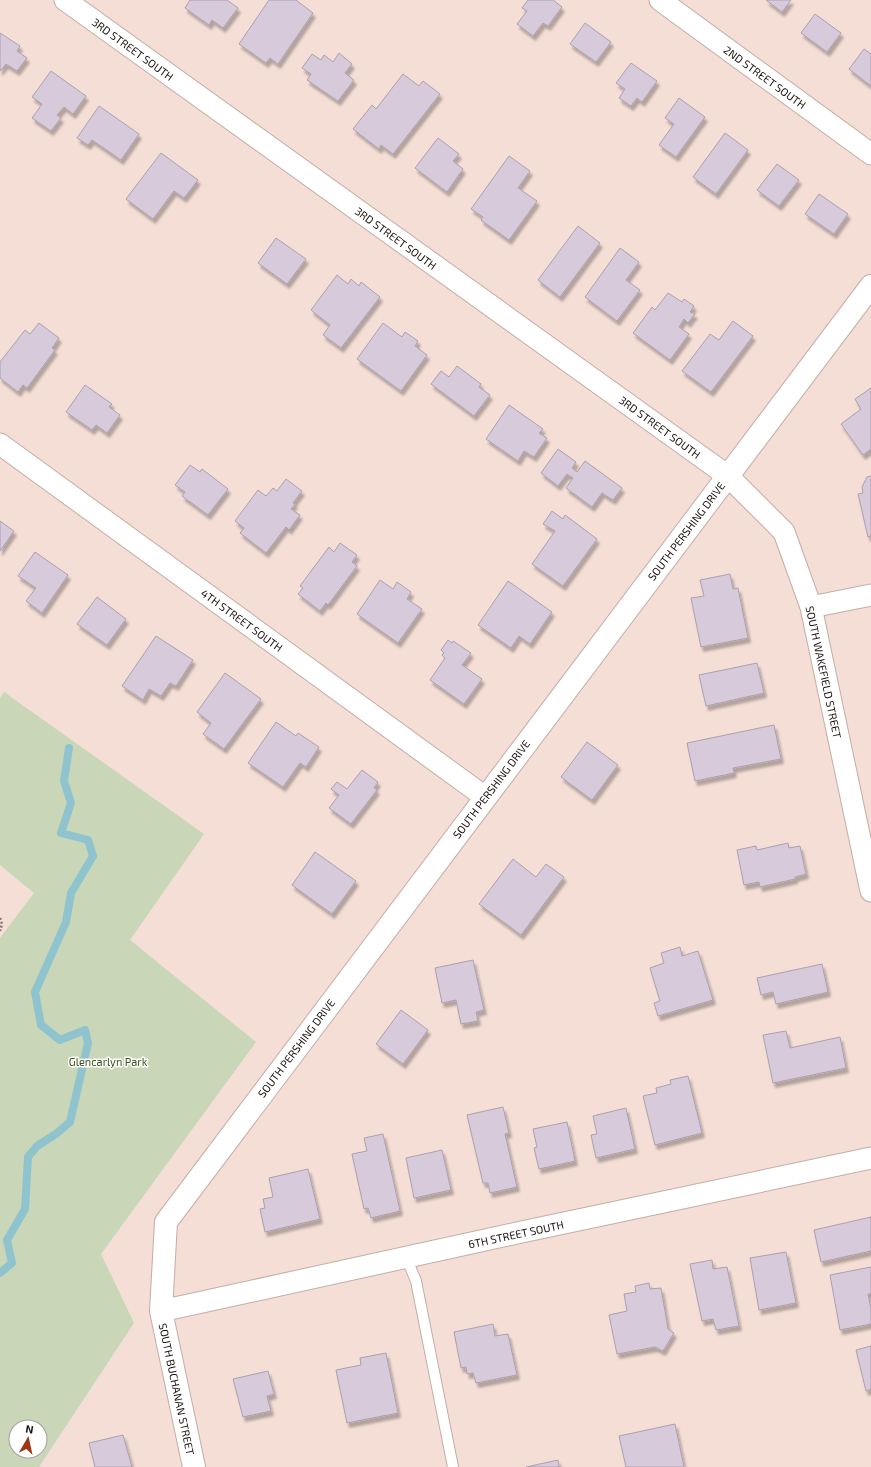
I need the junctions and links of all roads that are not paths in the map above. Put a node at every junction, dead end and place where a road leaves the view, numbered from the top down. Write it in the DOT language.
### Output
graph roads {
  1 [pos="65,0"];
  2 [pos="660,0"];
  3 [pos="871,154"];
  4 [pos="871,286"];
  5 [pos="0,444"];
  6 [pos="728,476"];
  7 [pos="871,594"];
  8 [pos="811,607"];
  9 [pos="485,797"];
  10 [pos="871,891"];
  11 [pos="871,1158"];
  12 [pos="406,1257"];
  13 [pos="161,1311"];
  14 [pos="194,1467"];
  15 [pos="453,1467"];
  1 -- 6 [label="street, 3RD STREET SOUTH"];
  2 -- 3 [label="street, 2ND STREET SOUTH"];
  4 -- 6 [label="street, SOUTH PERSHING DRIVE"];
  5 -- 9 [label="street, 4TH STREET SOUTH"];
  6 -- 8 [label="street, SOUTH WAKEFIELD STREET"];
  6 -- 9 [label="street, SOUTH PERSHING DRIVE"];
  7 -- 8 [label="street"];
  8 -- 10 [label="street, SOUTH WAKEFIELD STREET"];
  9 -- 13 [label="street, SOUTH PERSHING DRIVE"];
  11 -- 12 [label="street, 6TH STREET SOUTH"];
  12 -- 13 [label="street, 6TH STREET SOUTH"];
  12 -- 15 [label="lane"];
  13 -- 14 [label="street, SOUTH BUCHANAN STREET"];
}
